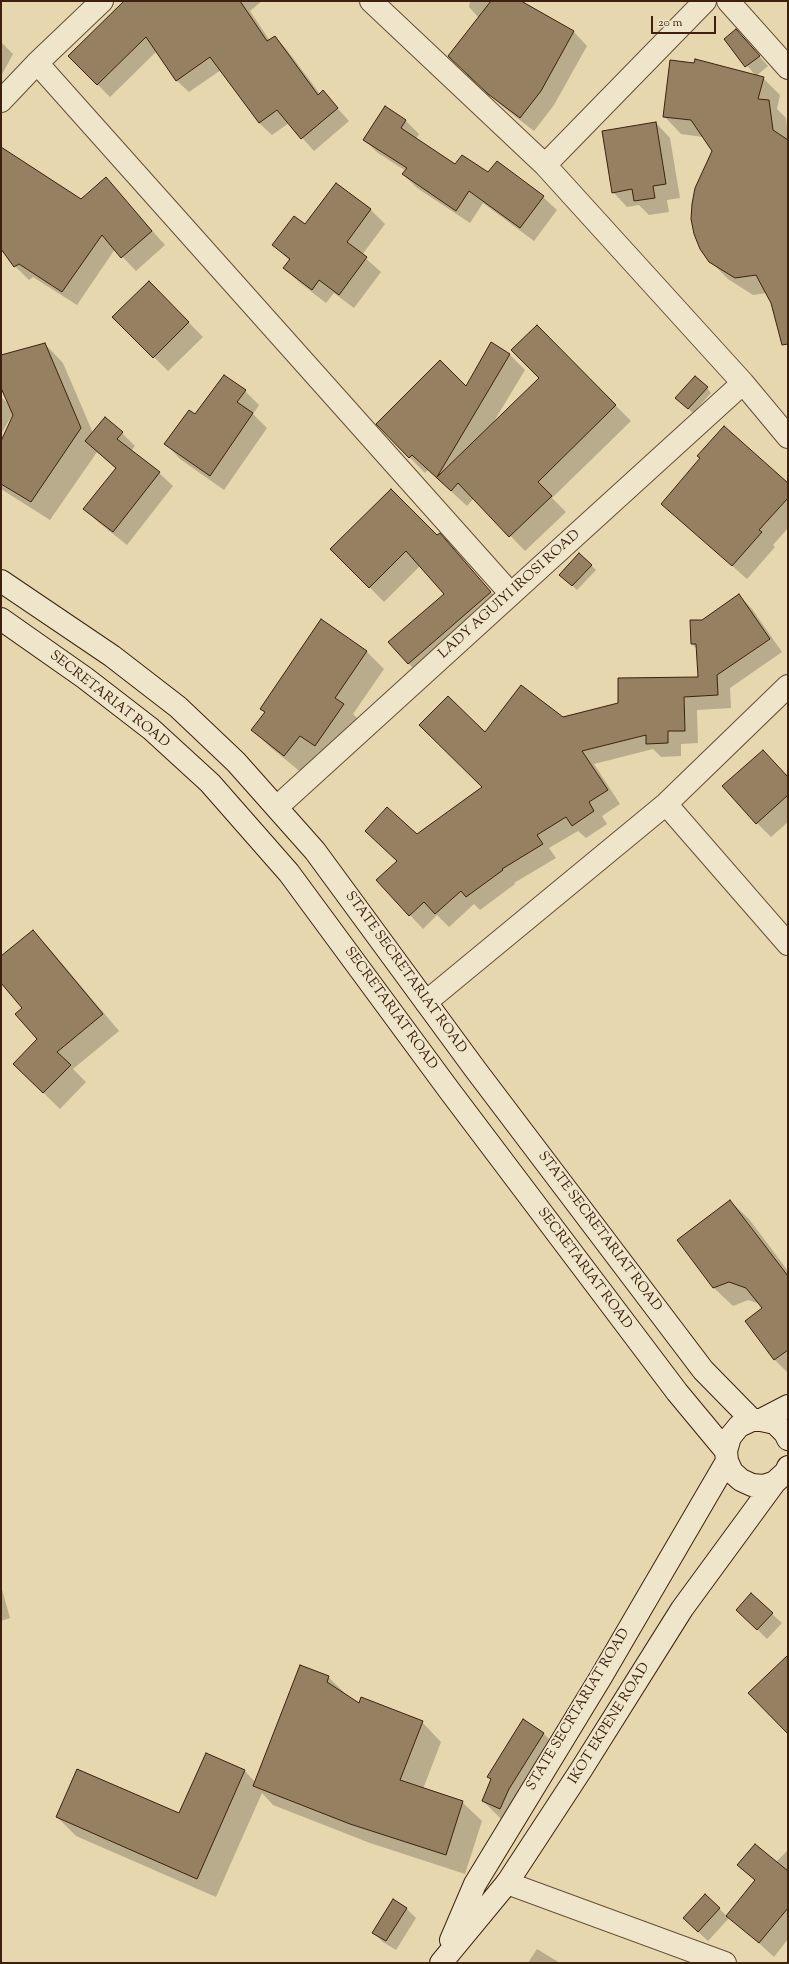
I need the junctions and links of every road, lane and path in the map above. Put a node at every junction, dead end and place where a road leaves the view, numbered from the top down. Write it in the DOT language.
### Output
graph roads {
  1 [pos="102,1"];
  2 [pos="371,1"];
  3 [pos="705,1"];
  4 [pos="728,1"];
  5 [pos="37,63"];
  6 [pos="788,68"];
  7 [pos="1,101"];
  8 [pos="545,165"];
  9 [pos="743,383"];
  10 [pos="788,437"];
  11 [pos="1,581"];
  12 [pos="511,594"];
  13 [pos="1,619"];
  14 [pos="788,686"];
  15 [pos="666,804"];
  16 [pos="277,807"];
  17 [pos="788,944"];
  18 [pos="426,1002"];
  19 [pos="788,1406"];
  20 [pos="757,1420"];
  21 [pos="788,1439"];
  22 [pos="726,1456"];
  23 [pos="781,1474"];
  24 [pos="507,1883"];
  25 [pos="441,1963"];
  26 [pos="725,1963"];
  1 -- 5 [label="street"];
  2 -- 8 [label="street"];
  3 -- 8 [label="street"];
  4 -- 6 [label="street"];
  5 -- 7 [label="street"];
  5 -- 12 [label="street"];
  8 -- 9 [label="street"];
  9 -- 10 [label="street"];
  9 -- 12 [label="street, LADY AGUIYI IROSI ROAD"];
  11 -- 16 [label="street, STATE SECRETARIAT ROAD"];
  12 -- 16 [label="street, LADY AGUIYI IROSI ROAD"];
  13 -- 22 [label="street, SECRETARIAT ROAD"];
  14 -- 15 [label="street"];
  15 -- 17 [label="street"];
  15 -- 18 [label="street"];
  16 -- 18 [label="street, STATE SECRETARIAT ROAD"];
  18 -- 20 [label="street, STATE SECRETARIAT ROAD"];
  19 -- 20 [label="street, STATE SECRTARIAT ROAD"];
  20 -- 21 [label="street"];
  20 -- 22 [label="street, STATE SECRTARIAT ROAD"];
  22 -- 23 [label="street, SECRETARIAT ROAD"];
  22 -- 25 [label="street, STATE SECRTARIAT ROAD"];
  23 -- 24 [label="street, IKOT EKPENE ROAD"];
  24 -- 25 [label="street, IKOT EKPENE ROAD"];
  24 -- 26 [label="street"];
}
